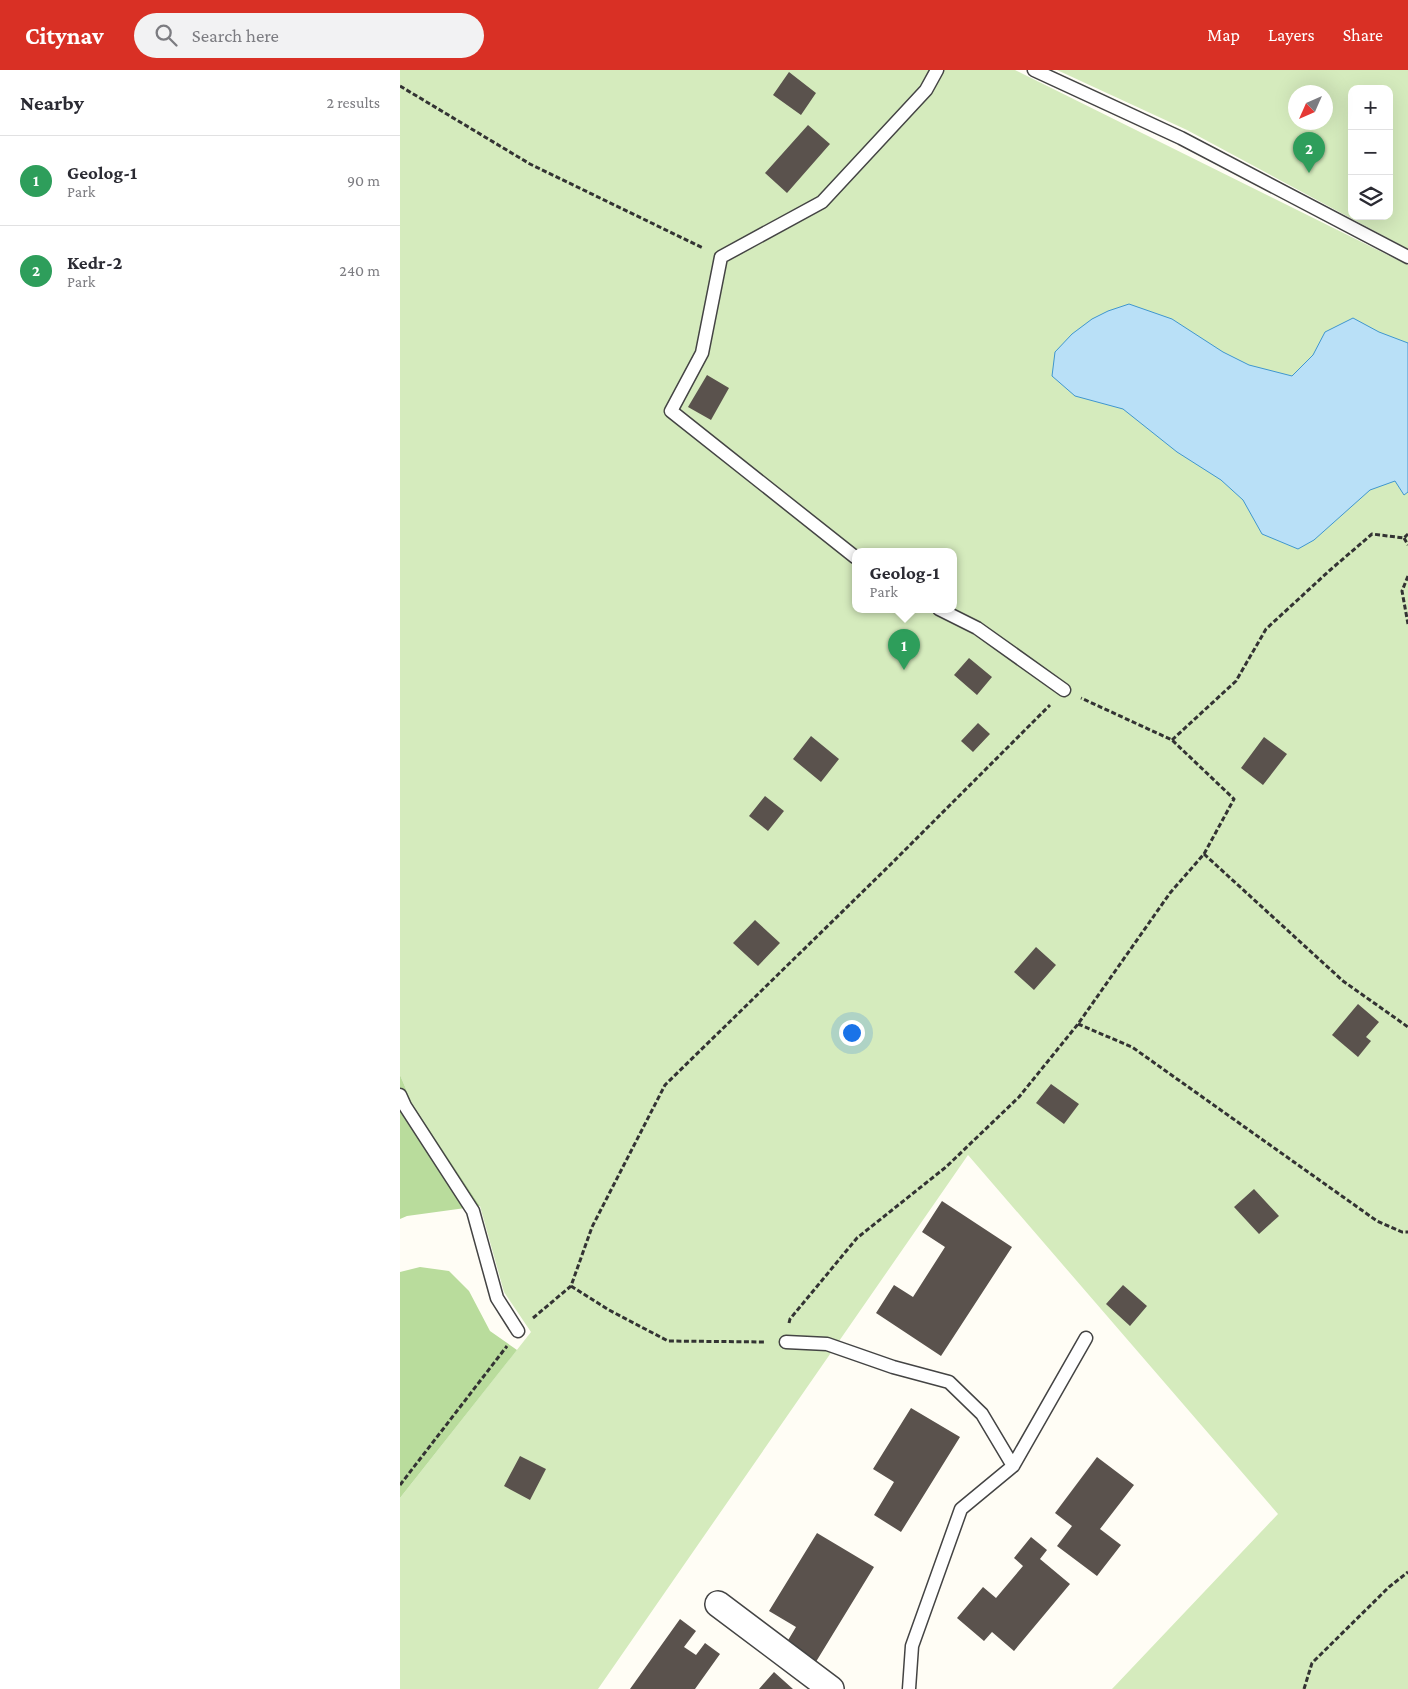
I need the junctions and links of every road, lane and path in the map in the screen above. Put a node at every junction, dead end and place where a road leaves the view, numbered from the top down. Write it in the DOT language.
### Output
graph roads {
  1 [pos="937,70"];
  2 [pos="1034,70"];
  3 [pos="400,86"];
  4 [pos="721,257"];
  5 [pos="1408,257"];
  6 [pos="1408,534"];
  7 [pos="1404,538"];
  8 [pos="1408,546"];
  9 [pos="852,555"];
  10 [pos="1408,576"];
  11 [pos="947,613"];
  12 [pos="1408,624"];
  13 [pos="1064,690"];
  14 [pos="1172,740"];
  15 [pos="1204,854"];
  16 [pos="1078,1024"];
  17 [pos="1408,1027"];
  18 [pos="400,1095"];
  19 [pos="1408,1232"];
  20 [pos="572,1286"];
  21 [pos="518,1331"];
  22 [pos="1086,1338"];
  23 [pos="786,1342"];
  24 [pos="1012,1466"];
  25 [pos="400,1485"];
  26 [pos="1408,1572"];
  27 [pos="718,1604"];
  28 [pos="831,1689"];
  29 [pos="909,1689"];
  30 [pos="1304,1689"];
  1 -- 4 [label="lane"];
  2 -- 5 [label="lane"];
  3 -- 4 [label="path"];
  4 -- 9 [label="lane"];
  6 -- 7 [label="path"];
  7 -- 8 [label="path"];
  7 -- 14 [label="path"];
  10 -- 12 [label="path"];
  11 -- 13 [label="lane"];
  13 -- 14 [label="path"];
  13 -- 20 [label="path"];
  14 -- 15 [label="path"];
  15 -- 16 [label="path"];
  15 -- 17 [label="path"];
  16 -- 19 [label="path"];
  16 -- 23 [label="path"];
  18 -- 21 [label="lane"];
  20 -- 21 [label="path"];
  20 -- 23 [label="path"];
  21 -- 25 [label="path"];
  22 -- 24 [label="lane"];
  23 -- 24 [label="lane"];
  24 -- 29 [label="lane"];
  26 -- 30 [label="path"];
  27 -- 28 [label="street"];
}
